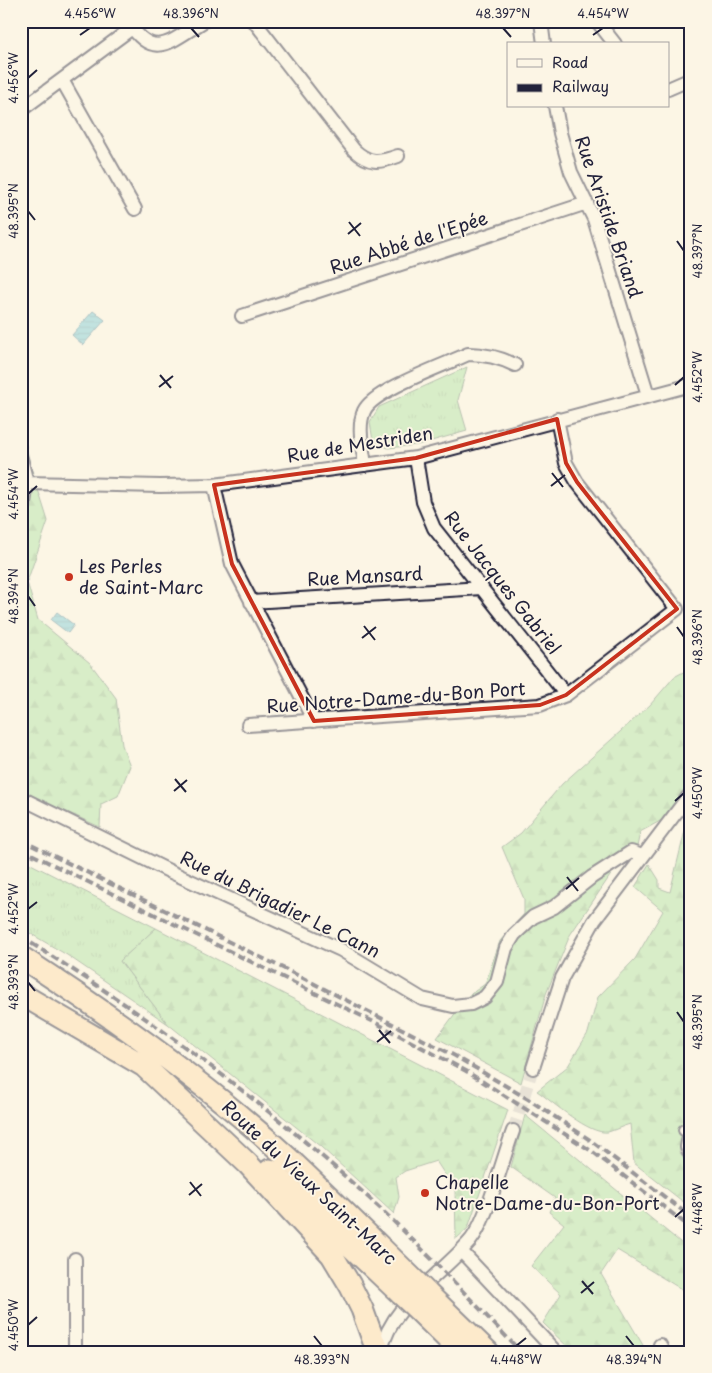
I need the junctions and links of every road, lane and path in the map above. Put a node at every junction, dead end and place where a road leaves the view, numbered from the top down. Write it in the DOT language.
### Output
graph roads {
  1 [pos="204,21"];
  2 [pos="254,21"];
  3 [pos="541,21"];
  4 [pos="597,21"];
  5 [pos="130,24"];
  6 [pos="544,42"];
  7 [pos="613,42"];
  8 [pos="691,79"];
  9 [pos="62,80"];
  10 [pos="670,88"];
  11 [pos="555,108"];
  12 [pos="21,110"];
  13 [pos="398,156"];
  14 [pos="587,203"];
  15 [pos="134,209"];
  16 [pos="242,316"];
  17 [pos="515,365"];
  18 [pos="691,385"];
  19 [pos="648,395"];
  20 [pos="557,419"];
  21 [pos="416,458"];
  22 [pos="21,459"];
  23 [pos="365,465"];
  24 [pos="27,483"];
  25 [pos="214,485"];
  26 [pos="21,523"];
  27 [pos="482,588"];
  28 [pos="251,602"];
  29 [pos="566,695"];
  30 [pos="314,721"];
  31 [pos="248,725"];
  32 [pos="691,793"];
  33 [pos="21,798"];
  34 [pos="642,856"];
  35 [pos="21,958"];
  36 [pos="21,981"];
  37 [pos="21,994"];
  38 [pos="144,1066"];
  39 [pos="533,1068"];
  40 [pos="688,1128"];
  41 [pos="513,1131"];
  42 [pos="691,1159"];
  43 [pos="461,1251"];
  44 [pos="75,1258"];
  45 [pos="412,1297"];
  46 [pos="75,1352"];
  47 [pos="381,1352"];
  48 [pos="461,1352"];
  49 [pos="488,1352"];
  50 [pos="556,1352"];
  1 -- 5 [label="street"];
  2 -- 13 [label="street"];
  3 -- 6 [label="street"];
  4 -- 7 [label="street"];
  5 -- 9 [label="street"];
  8 -- 10 [label="street"];
  9 -- 12 [label="street"];
  9 -- 15 [label="street"];
  11 -- 14 [label="street, Rue Aristide Briand"];
  14 -- 16 [label="street, Rue Abbé de l'Epée"];
  14 -- 19 [label="street, Rue Aristide Briand"];
  17 -- 23 [label="street"];
  18 -- 19 [label="street, Rue de Mestriden"];
  19 -- 20 [label="street, Rue de Mestriden"];
  20 -- 21 [label="street, Rue de Mestriden"];
  20 -- 29 [label="street, Rue Notre-Dame-du-Bon Port"];
  21 -- 23 [label="street, Rue de Mestriden"];
  21 -- 27 [label="street, Rue Jacques Gabriel"];
  22 -- 24 [label="street"];
  23 -- 25 [label="street, Rue de Mestriden"];
  24 -- 25 [label="street, Rue de Mestriden"];
  24 -- 26 [label="street"];
  25 -- 28 [label="street"];
  27 -- 28 [label="street, Rue Mansard"];
  27 -- 29 [label="street, Rue Jacques Gabriel"];
  28 -- 30 [label="street"];
  29 -- 30 [label="street, Rue Notre-Dame-du-Bon Port"];
  30 -- 31 [label="street, Rue Notre-Dame-du-Bon Port"];
  32 -- 34 [label="street"];
  33 -- 34 [label="street, Rue du Brigadier Le Cann"];
  34 -- 39 [label="street"];
  35 -- 45 [label="highway, Route du Vieux Saint-Marc"];
  36 -- 38 [label="highway, Route du Vieux Saint-Marc"];
  37 -- 38 [label="highway"];
  38 -- 45 [label="highway, Route du Vieux Saint-Marc"];
  38 -- 47 [label="highway"];
  40 -- 42 [label="street"];
  41 -- 43 [label="street"];
  43 -- 45 [label="street"];
  43 -- 50 [label="street"];
  44 -- 46 [label="street"];
  45 -- 47 [label="street"];
  45 -- 48 [label="highway, Route du Vieux Saint-Marc"];
  45 -- 49 [label="highway, Route du Vieux Saint-Marc"];
}
